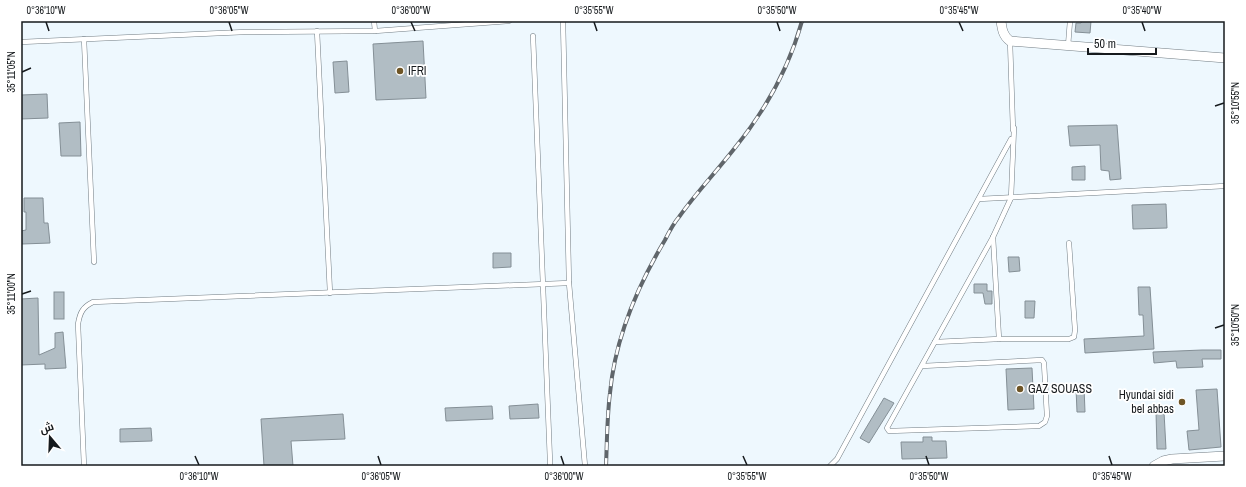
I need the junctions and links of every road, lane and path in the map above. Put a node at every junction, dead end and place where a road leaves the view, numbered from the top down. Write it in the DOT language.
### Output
graph roads {
  1 [pos="374,21"];
  2 [pos="509,21"];
  3 [pos="564,21"];
  4 [pos="1001,21"];
  5 [pos="1070,21"];
  6 [pos="317,31"];
  7 [pos="375,31"];
  8 [pos="533,36"];
  9 [pos="84,39"];
  10 [pos="1010,41"];
  11 [pos="21,42"];
  12 [pos="1068,46"];
  13 [pos="1225,58"];
  14 [pos="1014,128"];
  15 [pos="1225,186"];
  16 [pos="1011,198"];
  17 [pos="979,199"];
  18 [pos="993,236"];
  19 [pos="1069,242"];
  20 [pos="94,262"];
  21 [pos="569,282"];
  22 [pos="543,284"];
  23 [pos="330,293"];
  24 [pos="999,339"];
  25 [pos="935,342"];
  26 [pos="922,366"];
  27 [pos="1225,456"];
  28 [pos="84,466"];
  29 [pos="550,466"];
  30 [pos="585,466"];
  31 [pos="830,466"];
  32 [pos="1154,466"];
  1 -- 7 [label="lane"];
  2 -- 7 [label="lane"];
  3 -- 21 [label="lane"];
  4 -- 10 [label="street"];
  5 -- 12 [label="lane"];
  6 -- 7 [label="lane"];
  6 -- 9 [label="lane"];
  6 -- 23 [label="lane"];
  8 -- 22 [label="lane"];
  9 -- 11 [label="lane"];
  9 -- 20 [label="lane"];
  10 -- 12 [label="street"];
  10 -- 14 [label="lane"];
  12 -- 13 [label="street"];
  14 -- 16 [label="lane"];
  14 -- 17 [label="lane"];
  15 -- 16 [label="lane"];
  16 -- 17 [label="lane"];
  16 -- 18 [label="lane"];
  17 -- 31 [label="lane"];
  18 -- 24 [label="lane"];
  18 -- 25 [label="lane"];
  19 -- 24 [label="lane"];
  21 -- 22 [label="lane"];
  21 -- 30 [label="lane"];
  22 -- 23 [label="lane"];
  22 -- 29 [label="lane"];
  23 -- 28 [label="lane"];
  24 -- 25 [label="lane"];
  25 -- 26 [label="lane"];
  26 -- 26 [label="lane"];
  27 -- 32 [label="street"];
}
